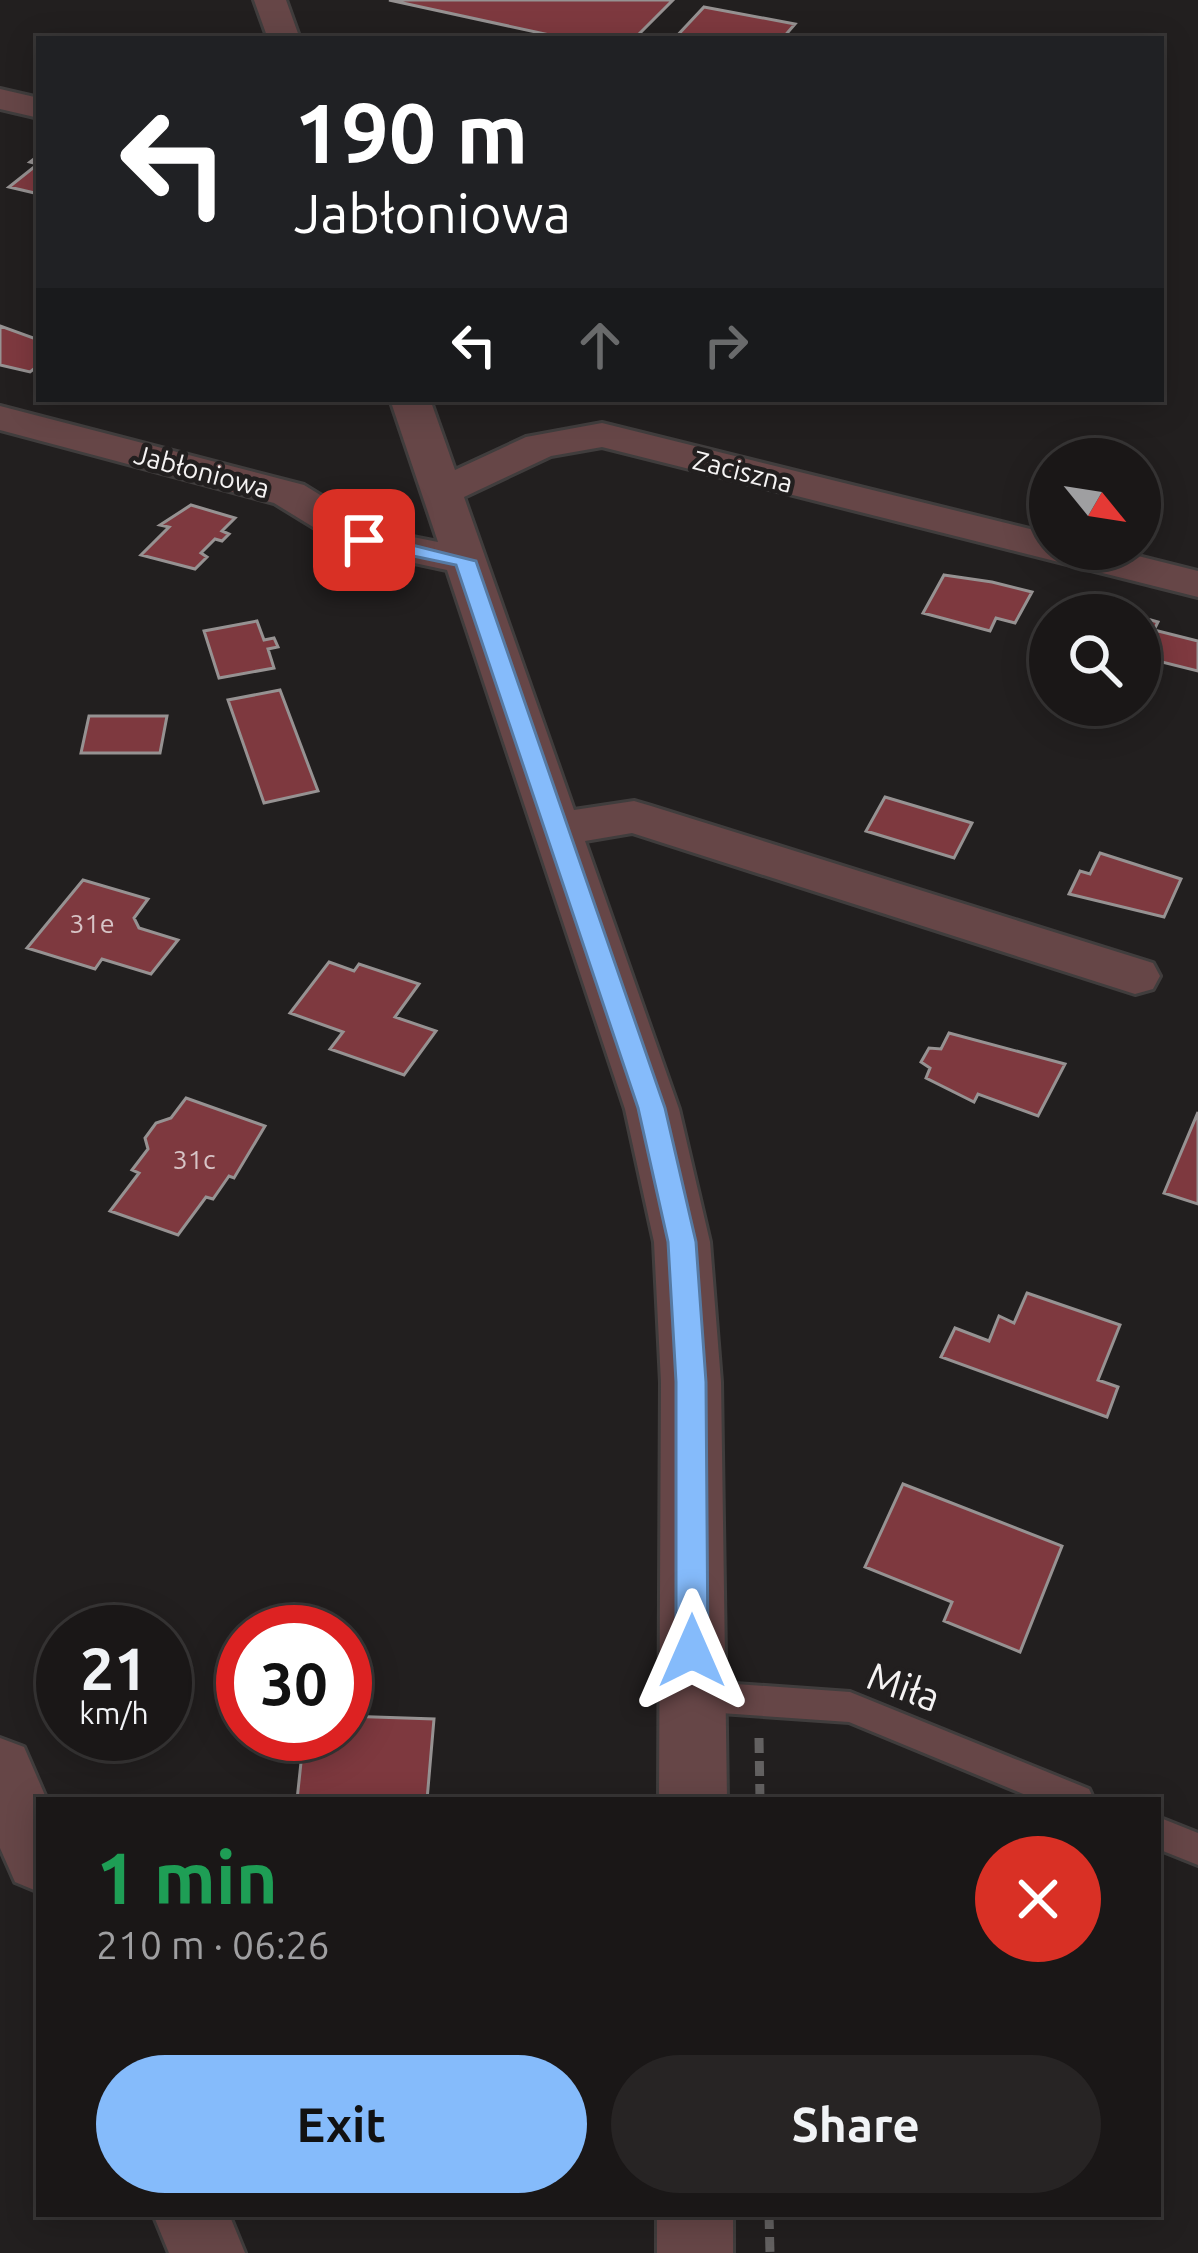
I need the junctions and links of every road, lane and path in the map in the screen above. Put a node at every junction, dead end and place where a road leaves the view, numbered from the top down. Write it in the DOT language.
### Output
graph roads {
  1 [pos="270,0"];
  2 [pos="283,36"];
  3 [pos="0,99"];
  4 [pos="36,107"];
  5 [pos="411,402"];
  6 [pos="0,418"];
  7 [pos="443,491"];
  8 [pos="1029,542"];
  9 [pos="466,561"];
  10 [pos="1142,570"];
  11 [pos="1198,584"];
  12 [pos="559,830"];
  13 [pos="1135,976"];
  14 [pos="692,1696"];
  15 [pos="0,1769"];
  16 [pos="693,1797"];
  17 [pos="1070,1797"];
  18 [pos="1161,1834"];
  19 [pos="1198,1850"];
  20 [pos="36,1852"];
  21 [pos="192,2217"];
  22 [pos="694,2217"];
  23 [pos="769,2217"];
  24 [pos="207,2253"];
  25 [pos="695,2253"];
  26 [pos="770,2253"];
  1 -- 2 [label="street"];
  3 -- 4 [label="street"];
  5 -- 7 [label="street"];
  6 -- 9 [label="street, Jabłoniowa"];
  7 -- 8 [label="street, Zaciszna"];
  7 -- 9 [label="street"];
  9 -- 12 [label="street"];
  10 -- 11 [label="street, Zaciszna"];
  12 -- 13 [label="street"];
  12 -- 14 [label="street"];
  14 -- 16 [label="street"];
  14 -- 17 [label="lane, Miła"];
  15 -- 20 [label="street"];
  18 -- 19 [label="lane"];
  21 -- 24 [label="street"];
  22 -- 25 [label="street"];
  23 -- 26 [label="path"];
}
